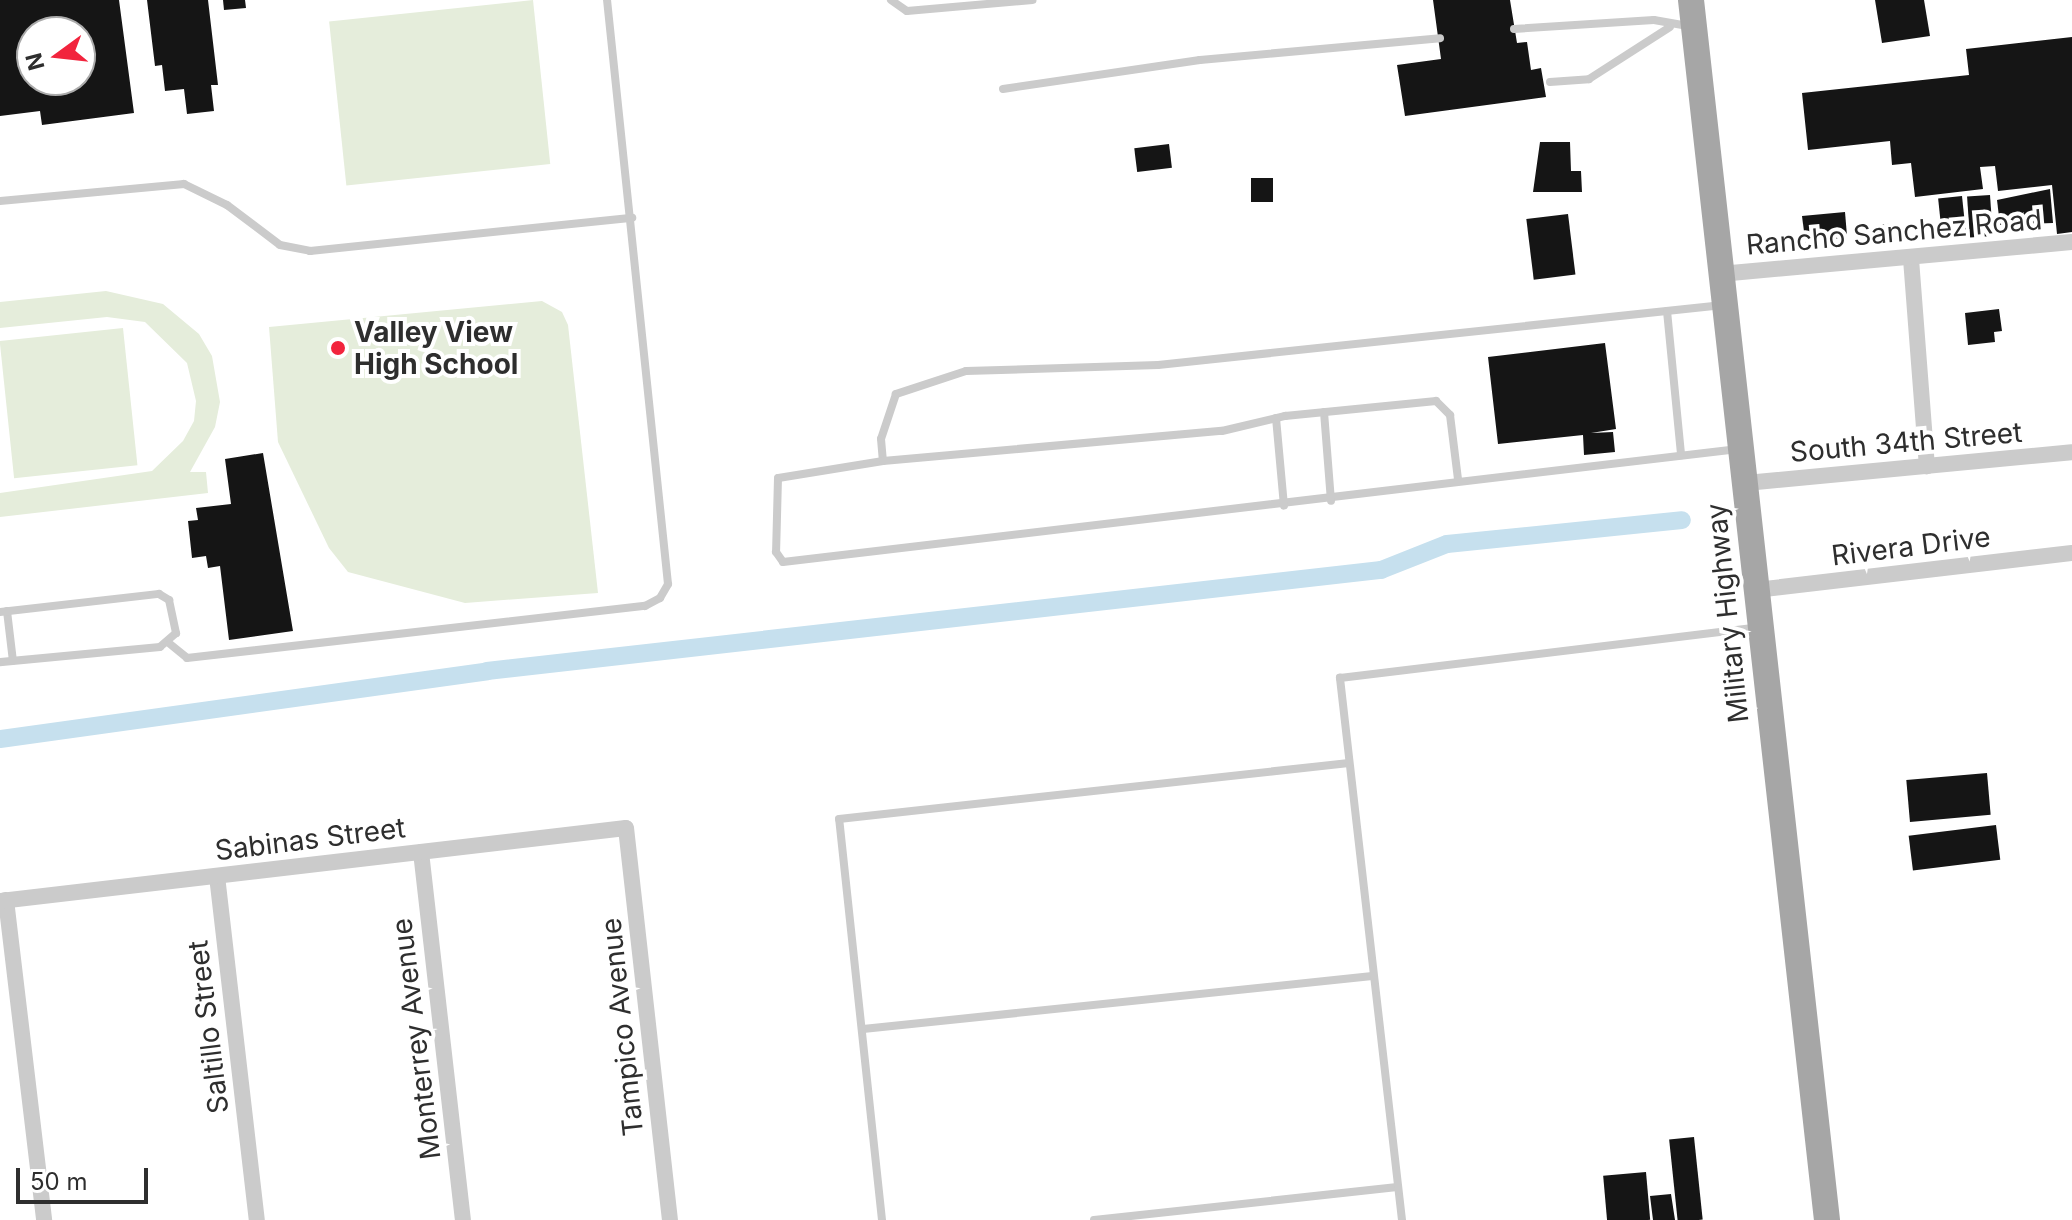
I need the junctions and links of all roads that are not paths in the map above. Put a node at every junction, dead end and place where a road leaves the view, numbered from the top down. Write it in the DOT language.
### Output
graph roads {
  1 [pos="607,0"];
  2 [pos="891,0"];
  3 [pos="1033,0"];
  4 [pos="1691,0"];
  5 [pos="1682,27"];
  6 [pos="1514,29"];
  7 [pos="1440,38"];
  8 [pos="1550,82"];
  9 [pos="1003,89"];
  10 [pos="0,201"];
  11 [pos="632,218"];
  12 [pos="2072,242"];
  13 [pos="1911,259"];
  14 [pos="1720,274"];
  15 [pos="1724,305"];
  16 [pos="1667,311"];
  17 [pos="1324,412"];
  18 [pos="1276,418"];
  19 [pos="1741,449"];
  20 [pos="2072,452"];
  21 [pos="1681,455"];
  22 [pos="883,461"];
  23 [pos="1927,466"];
  24 [pos="1458,479"];
  25 [pos="1746,483"];
  26 [pos="1331,501"];
  27 [pos="1284,506"];
  28 [pos="2072,553"];
  29 [pos="1756,590"];
  30 [pos="4,611"];
  31 [pos="1760,627"];
  32 [pos="170,644"];
  33 [pos="13,661"];
  34 [pos="0,662"];
  35 [pos="1349,763"];
  36 [pos="626,828"];
  37 [pos="421,852"];
  38 [pos="217,876"];
  39 [pos="3,900"];
  40 [pos="1372,976"];
  41 [pos="863,1029"];
  42 [pos="1397,1187"];
  43 [pos="44,1220"];
  44 [pos="257,1220"];
  45 [pos="463,1220"];
  46 [pos="670,1220"];
  47 [pos="882,1220"];
  48 [pos="1094,1220"];
  49 [pos="1402,1220"];
  50 [pos="1827,1220"];
  1 -- 11 [label="lane"];
  2 -- 3 [label="lane"];
  4 -- 5 [label="main road, Military Highway"];
  5 -- 6 [label="lane"];
  5 -- 8 [label="lane"];
  5 -- 14 [label="main road, Military Highway"];
  7 -- 9 [label="lane"];
  10 -- 11 [label="lane"];
  11 -- 32 [label="lane"];
  12 -- 13 [label="street, Rancho Sanchez Road"];
  13 -- 14 [label="street, Rancho Sanchez Road"];
  13 -- 23 [label="street"];
  14 -- 15 [label="main road, Military Highway"];
  15 -- 16 [label="lane"];
  15 -- 19 [label="main road, Military Highway"];
  16 -- 21 [label="lane"];
  16 -- 22 [label="lane"];
  17 -- 18 [label="lane"];
  17 -- 24 [label="lane"];
  17 -- 26 [label="lane"];
  18 -- 22 [label="lane"];
  18 -- 27 [label="lane"];
  19 -- 21 [label="lane"];
  19 -- 25 [label="main road, Military Highway"];
  20 -- 23 [label="street, South 34th Street"];
  21 -- 24 [label="lane"];
  22 -- 27 [label="lane"];
  23 -- 25 [label="street, South 34th Street"];
  24 -- 26 [label="lane"];
  25 -- 29 [label="main road, Military Highway"];
  26 -- 27 [label="lane"];
  28 -- 29 [label="street, Rivera Drive"];
  29 -- 31 [label="main road, Military Highway"];
  30 -- 32 [label="lane"];
  30 -- 33 [label="lane"];
  31 -- 35 [label="lane"];
  31 -- 50 [label="main road, Military Highway"];
  32 -- 33 [label="lane"];
  33 -- 34 [label="lane"];
  35 -- 40 [label="lane"];
  35 -- 41 [label="lane"];
  36 -- 37 [label="street, Sabinas Street"];
  36 -- 46 [label="street, Tampico Avenue"];
  37 -- 38 [label="street, Sabinas Street"];
  37 -- 45 [label="street, Monterrey Avenue"];
  38 -- 39 [label="street, Sabinas Street"];
  38 -- 44 [label="street, Saltillo Street"];
  39 -- 43 [label="street"];
  40 -- 41 [label="lane"];
  40 -- 42 [label="lane"];
  41 -- 47 [label="lane"];
  42 -- 48 [label="lane"];
  42 -- 49 [label="lane"];
}
